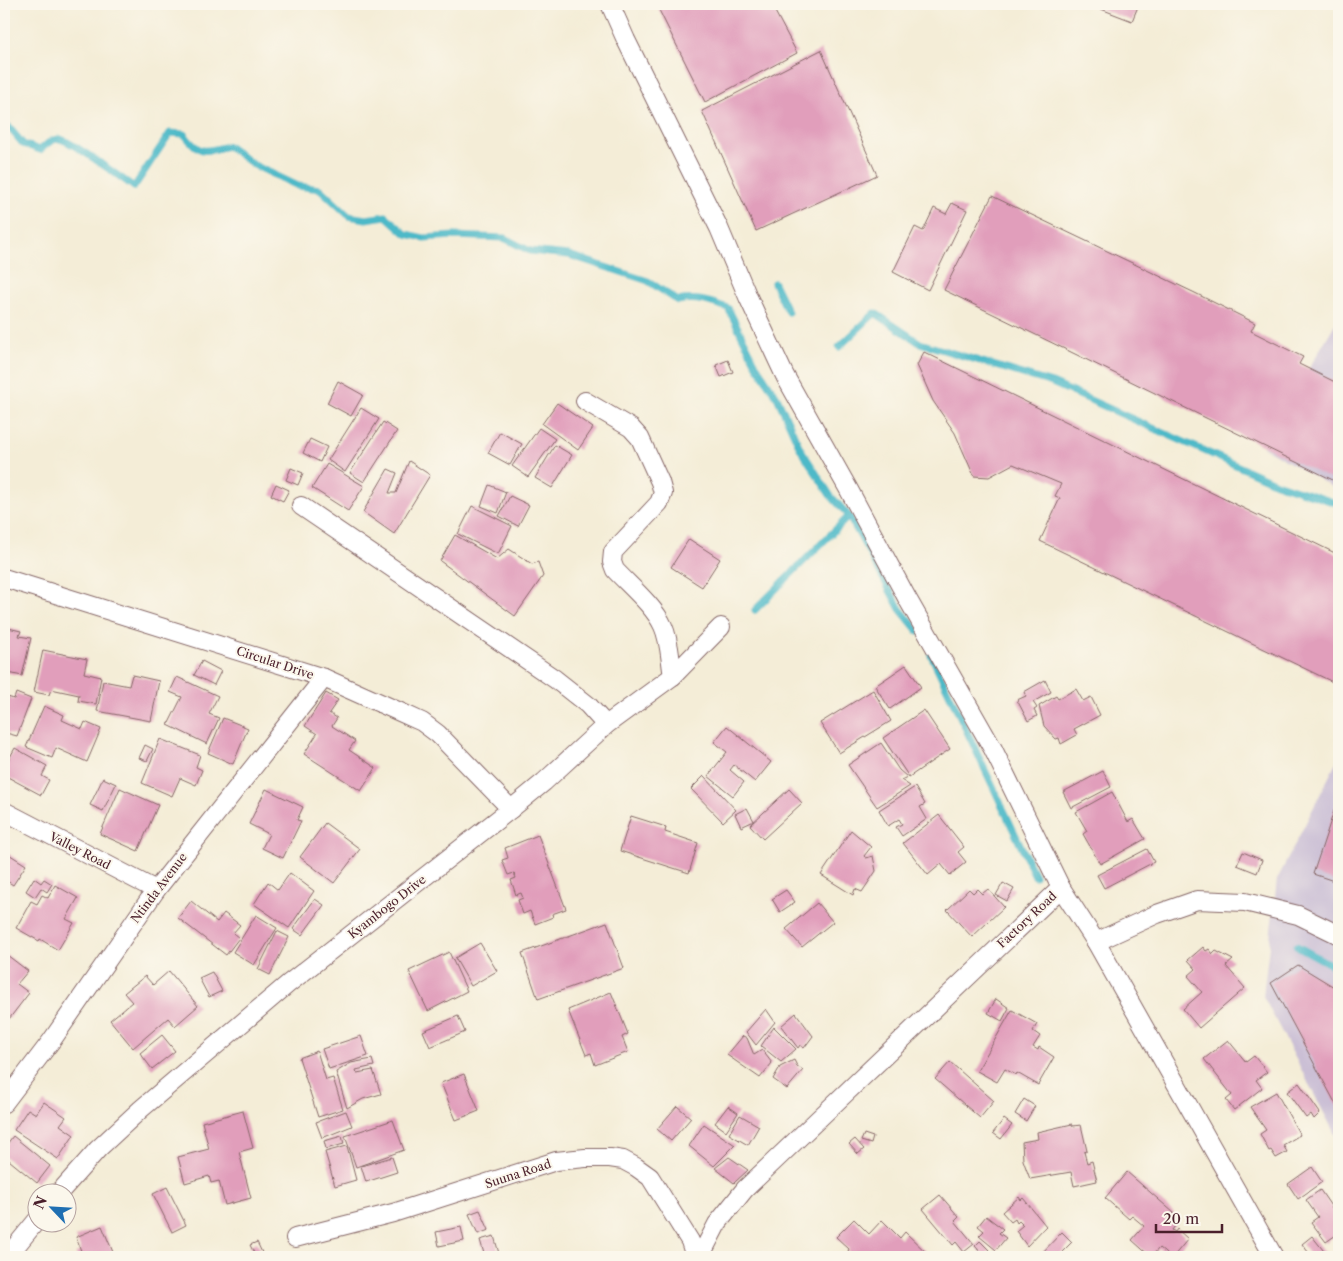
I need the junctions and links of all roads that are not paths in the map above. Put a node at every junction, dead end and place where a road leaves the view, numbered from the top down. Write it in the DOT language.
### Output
graph roads {
  1 [pos="610,4"];
  2 [pos="585,401"];
  3 [pos="301,506"];
  4 [pos="4,578"];
  5 [pos="721,627"];
  6 [pos="673,676"];
  7 [pos="324,678"];
  8 [pos="606,725"];
  9 [pos="511,809"];
  10 [pos="4,812"];
  11 [pos="1061,888"];
  12 [pos="156,890"];
  13 [pos="1339,935"];
  14 [pos="1096,942"];
  15 [pos="4,1103"];
  16 [pos="67,1184"];
  17 [pos="28,1231"];
  18 [pos="295,1238"];
  19 [pos="7,1257"];
  20 [pos="695,1257"];
  21 [pos="700,1257"];
  22 [pos="1274,1257"];
  1 -- 11 [label="street"];
  2 -- 6 [label="street"];
  3 -- 8 [label="street"];
  4 -- 7 [label="street, Circular Drive"];
  5 -- 6 [label="street, Kyambogo Drive"];
  6 -- 8 [label="street, Kyambogo Drive"];
  7 -- 9 [label="street, Circular Drive"];
  7 -- 12 [label="street, Ntinda Avenue"];
  8 -- 9 [label="street, Kyambogo Drive"];
  9 -- 16 [label="street, Kyambogo Drive"];
  10 -- 12 [label="street, Valley Road"];
  11 -- 14 [label="street, Factory Road"];
  11 -- 21 [label="street, Factory Road"];
  12 -- 15 [label="street, Ntinda Avenue"];
  13 -- 14 [label="street"];
  14 -- 22 [label="street, Factory Road"];
  17 -- 19 [label="street"];
  18 -- 20 [label="street, Suuna Road"];
}
